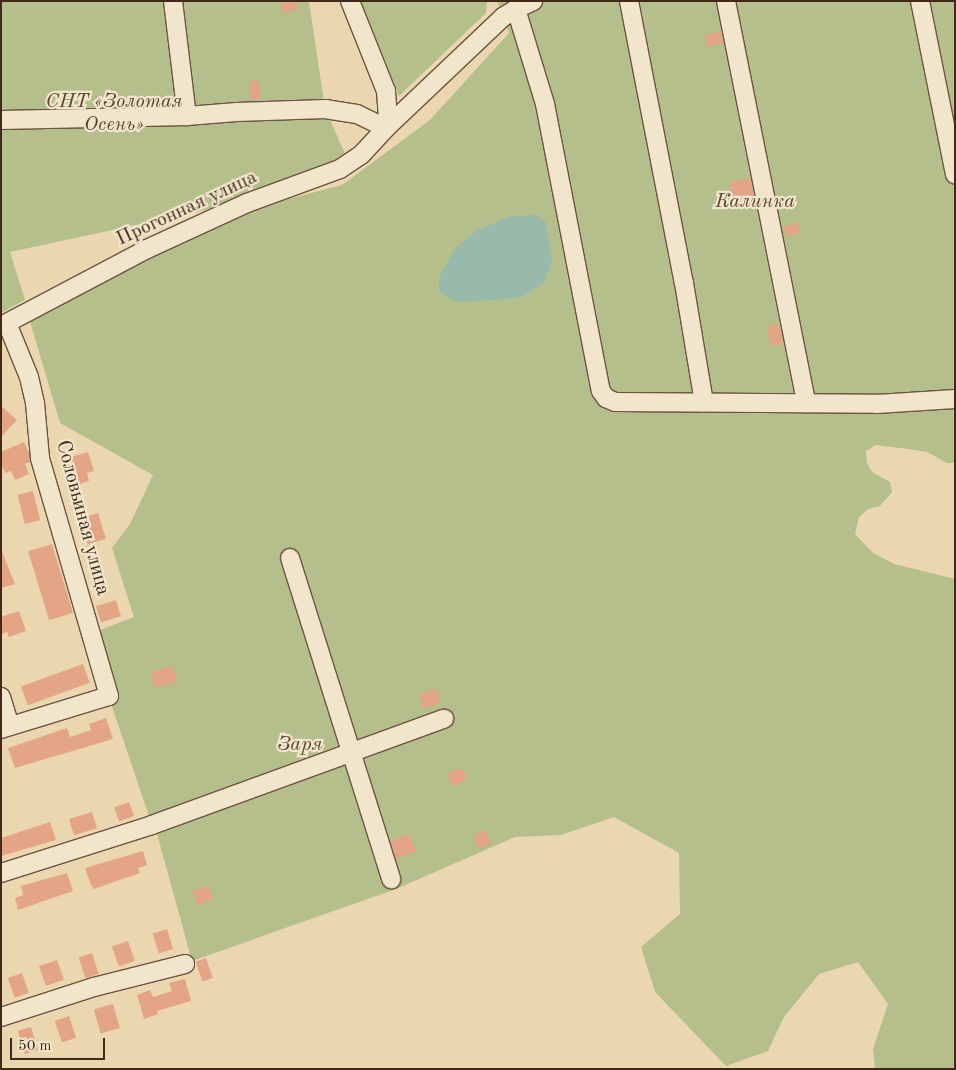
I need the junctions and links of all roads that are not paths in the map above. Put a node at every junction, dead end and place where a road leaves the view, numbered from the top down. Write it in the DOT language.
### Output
graph roads {
  1 [pos="173,1"];
  2 [pos="350,1"];
  3 [pos="533,1"];
  4 [pos="628,1"];
  5 [pos="726,1"];
  6 [pos="920,1"];
  7 [pos="516,8"];
  8 [pos="187,116"];
  9 [pos="1,120"];
  10 [pos="386,128"];
  11 [pos="955,174"];
  12 [pos="4,325"];
  13 [pos="955,399"];
  14 [pos="704,402"];
  15 [pos="806,403"];
  16 [pos="290,558"];
  17 [pos="1,697"];
  18 [pos="444,719"];
  19 [pos="6,727"];
  20 [pos="351,752"];
  21 [pos="1,873"];
  22 [pos="391,879"];
  23 [pos="185,964"];
  24 [pos="1,1017"];
  1 -- 8 [label="street"];
  2 -- 10 [label="street"];
  3 -- 7 [label="street, Прогонная улица"];
  4 -- 14 [label="street"];
  5 -- 15 [label="street"];
  6 -- 11 [label="street"];
  7 -- 10 [label="street, Прогонная улица"];
  7 -- 14 [label="street"];
  8 -- 9 [label="street"];
  8 -- 10 [label="street"];
  10 -- 12 [label="street, Прогонная улица"];
  12 -- 19 [label="street, Соловьиная улица"];
  13 -- 15 [label="street"];
  14 -- 15 [label="street"];
  16 -- 20 [label="street"];
  17 -- 19 [label="street"];
  18 -- 20 [label="street"];
  20 -- 21 [label="street"];
  20 -- 22 [label="street"];
  23 -- 24 [label="street"];
}
